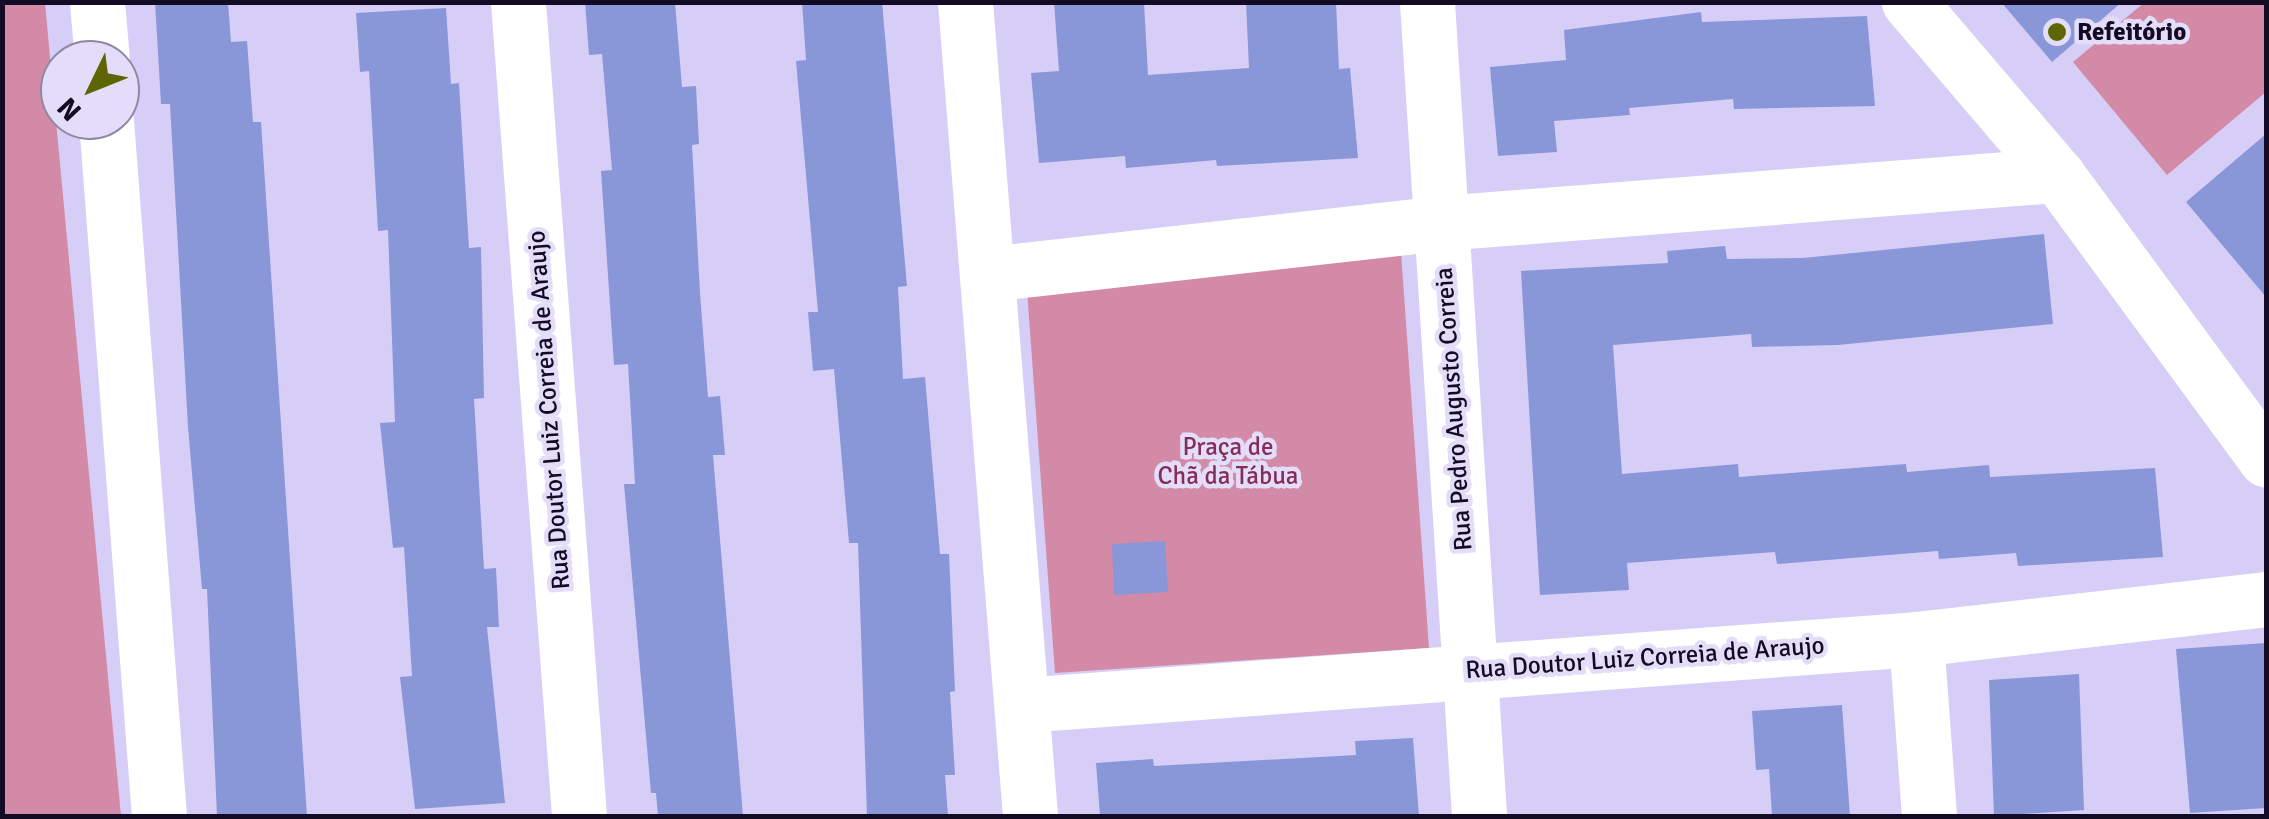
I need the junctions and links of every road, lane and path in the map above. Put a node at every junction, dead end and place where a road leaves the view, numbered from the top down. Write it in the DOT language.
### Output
graph roads {
  1 [pos="97,2"];
  2 [pos="518,2"];
  3 [pos="966,2"];
  4 [pos="1427,2"];
  5 [pos="1909,2"];
  6 [pos="100,40"];
  7 [pos="107,140"];
  8 [pos="2056,175"];
  9 [pos="1441,222"];
  10 [pos="987,274"];
  11 [pos="2266,460"];
  12 [pos="2266,598"];
  13 [pos="1916,639"];
  14 [pos="1471,670"];
  15 [pos="1022,705"];
  16 [pos="158,816"];
  17 [pos="579,816"];
  18 [pos="1030,816"];
  19 [pos="1478,816"];
  20 [pos="1928,816"];
  1 -- 6 [label="street"];
  2 -- 17 [label="street, Rua Doutor Luiz Correia de Araujo"];
  3 -- 10 [label="street"];
  4 -- 9 [label="street, Rua Pedro Augusto Correia"];
  5 -- 8 [label="street"];
  7 -- 16 [label="street"];
  8 -- 9 [label="street"];
  8 -- 11 [label="street"];
  9 -- 10 [label="street"];
  9 -- 14 [label="street, Rua Pedro Augusto Correia"];
  10 -- 15 [label="street"];
  12 -- 13 [label="street, Rua Doutor Luiz Correia de Araujo"];
  13 -- 14 [label="street, Rua Doutor Luiz Correia de Araujo"];
  13 -- 20 [label="street"];
  14 -- 15 [label="street, Rua Doutor Luiz Correia de Araujo"];
  14 -- 19 [label="street, Rua Pedro Augusto Correia"];
  15 -- 18 [label="street"];
}
